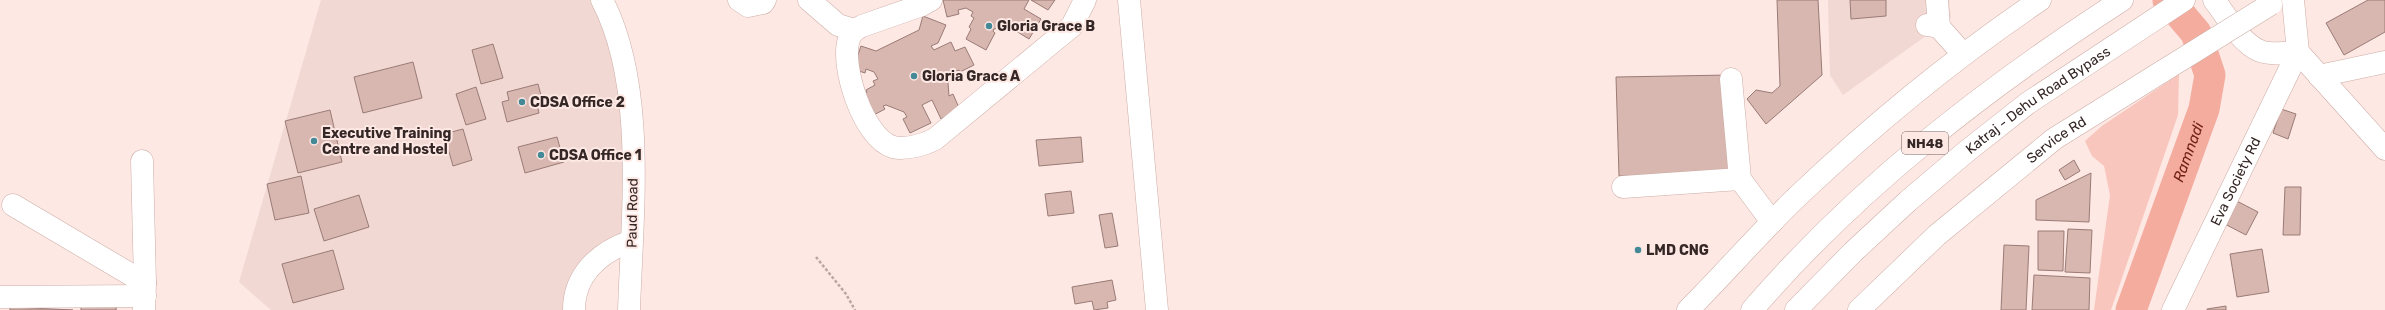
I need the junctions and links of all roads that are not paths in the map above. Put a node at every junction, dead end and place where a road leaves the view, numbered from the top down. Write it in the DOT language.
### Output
graph roads {
  1 [pos="602,0"];
  2 [pos="739,0"];
  3 [pos="745,0"];
  4 [pos="760,0"];
  5 [pos="765,0"];
  6 [pos="808,0"];
  7 [pos="931,0"];
  8 [pos="1085,0"];
  9 [pos="1129,0"];
  10 [pos="1937,0"];
  11 [pos="2040,0"];
  12 [pos="2184,0"];
  13 [pos="2214,0"];
  14 [pos="2293,0"];
  15 [pos="2121,1"];
  16 [pos="2274,2"];
  17 [pos="854,30"];
  18 [pos="2298,52"];
  19 [pos="1963,54"];
  20 [pos="2385,62"];
  21 [pos="2319,76"];
  22 [pos="1731,78"];
  23 [pos="2385,149"];
  24 [pos="142,161"];
  25 [pos="1740,179"];
  26 [pos="1623,187"];
  27 [pos="13,205"];
  28 [pos="1772,222"];
  29 [pos="631,241"];
  30 [pos="145,296"];
  31 [pos="0,297"];
  32 [pos="1695,306"];
  33 [pos="574,310"];
  34 [pos="629,310"];
  35 [pos="1157,310"];
  36 [pos="1752,310"];
  37 [pos="1796,310"];
  38 [pos="1859,310"];
  39 [pos="2173,310"];
  1 -- 29 [label="main road, Paud Road"];
  2 -- 5 [label="main road"];
  3 -- 4 [label="main road"];
  6 -- 17 [label="main road"];
  7 -- 17 [label="main road"];
  8 -- 17 [label="main road"];
  9 -- 35 [label="main road"];
  10 -- 19 [label="main road"];
  11 -- 19 [label="main road"];
  12 -- 37 [label="main road, Katraj - Dehu Road Bypass / NH48"];
  13 -- 18 [label="main road"];
  14 -- 18 [label="main road"];
  15 -- 36 [label="main road, NH48"];
  16 -- 38 [label="main road, Service Rd, bridge"];
  18 -- 21 [label="main road"];
  18 -- 39 [label="main road, Eva Society Rd"];
  19 -- 28 [label="main road"];
  20 -- 21 [label="main road"];
  21 -- 23 [label="main road"];
  22 -- 25 [label="main road"];
  24 -- 30 [label="main road"];
  25 -- 26 [label="main road"];
  25 -- 28 [label="main road"];
  27 -- 30 [label="main road"];
  28 -- 32 [label="main road"];
  29 -- 33 [label="main road"];
  29 -- 34 [label="main road, Paud Road"];
  30 -- 31 [label="main road"];
}
